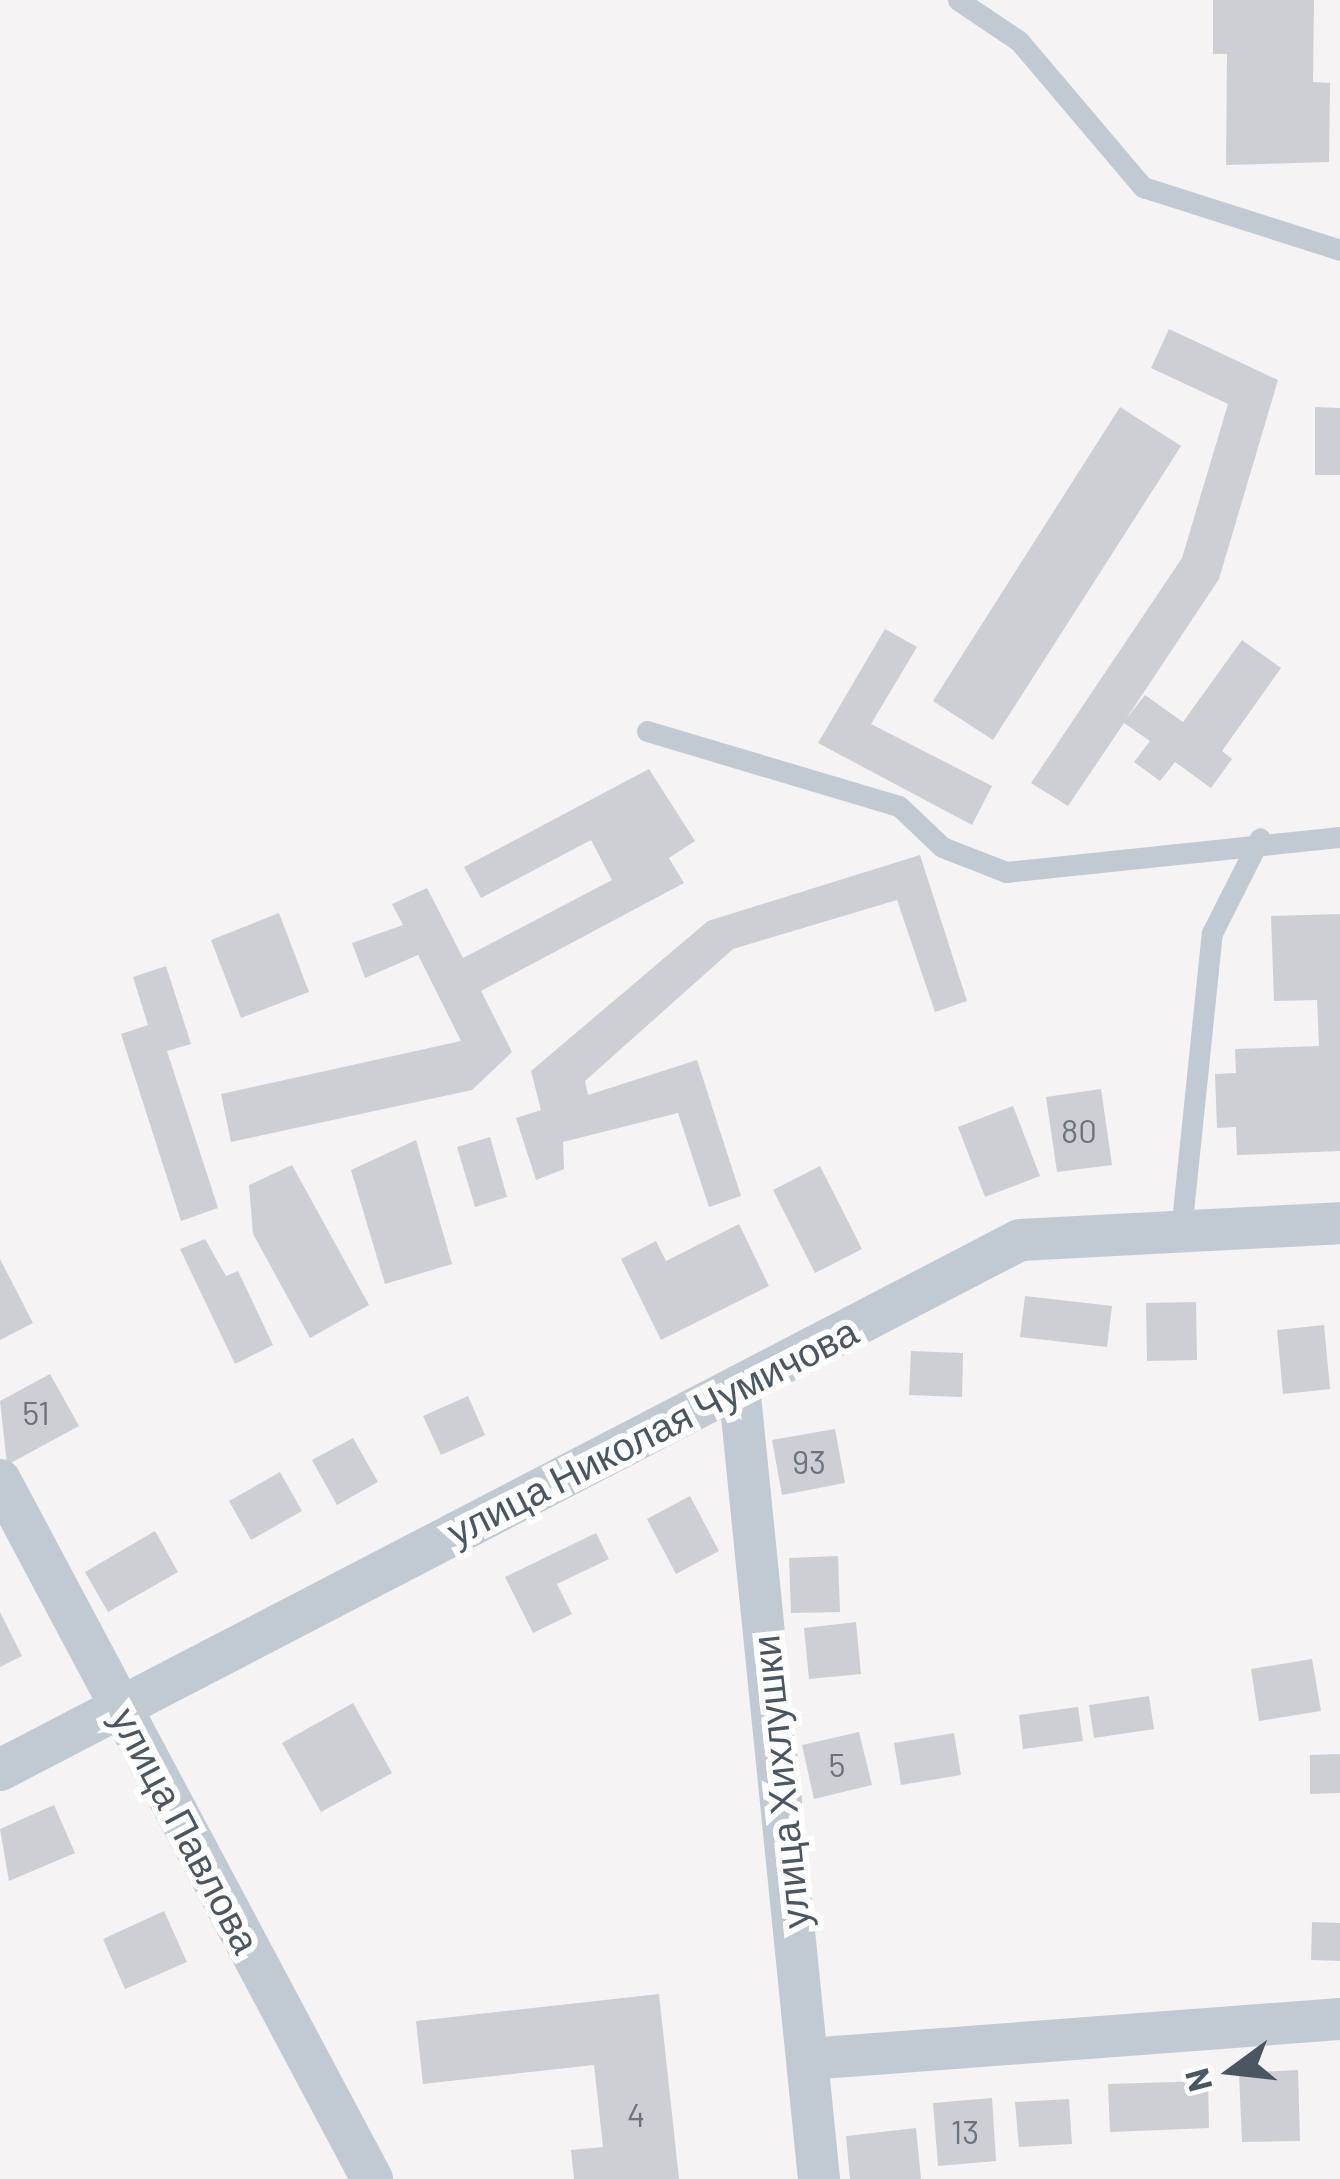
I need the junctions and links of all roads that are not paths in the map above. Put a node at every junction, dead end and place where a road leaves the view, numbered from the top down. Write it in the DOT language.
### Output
graph roads {
  1 [pos="958,0"];
  2 [pos="1340,250"];
  3 [pos="647,731"];
  4 [pos="1340,837"];
  5 [pos="1260,838"];
  6 [pos="1340,1223"];
  7 [pos="1181,1232"];
  8 [pos="740,1386"];
  9 [pos="1,1483"];
  10 [pos="121,1707"];
  11 [pos="0,1770"];
  12 [pos="1340,2019"];
  13 [pos="808,2059"];
  14 [pos="372,2179"];
  15 [pos="819,2179"];
  1 -- 2 [label="lane"];
  3 -- 5 [label="lane"];
  4 -- 5 [label="lane"];
  5 -- 7 [label="lane"];
  6 -- 7 [label="street, улица Николая Чумичова"];
  7 -- 8 [label="street, улица Николая Чумичова"];
  8 -- 10 [label="street, улица Николая Чумичова"];
  8 -- 13 [label="street, улица Хихлушки"];
  9 -- 10 [label="street, улица Павлова"];
  10 -- 11 [label="street, улица Николая Чумичова"];
  10 -- 14 [label="street, улица Павлова"];
  12 -- 13 [label="street"];
  13 -- 15 [label="street, улица Хихлушки"];
}
